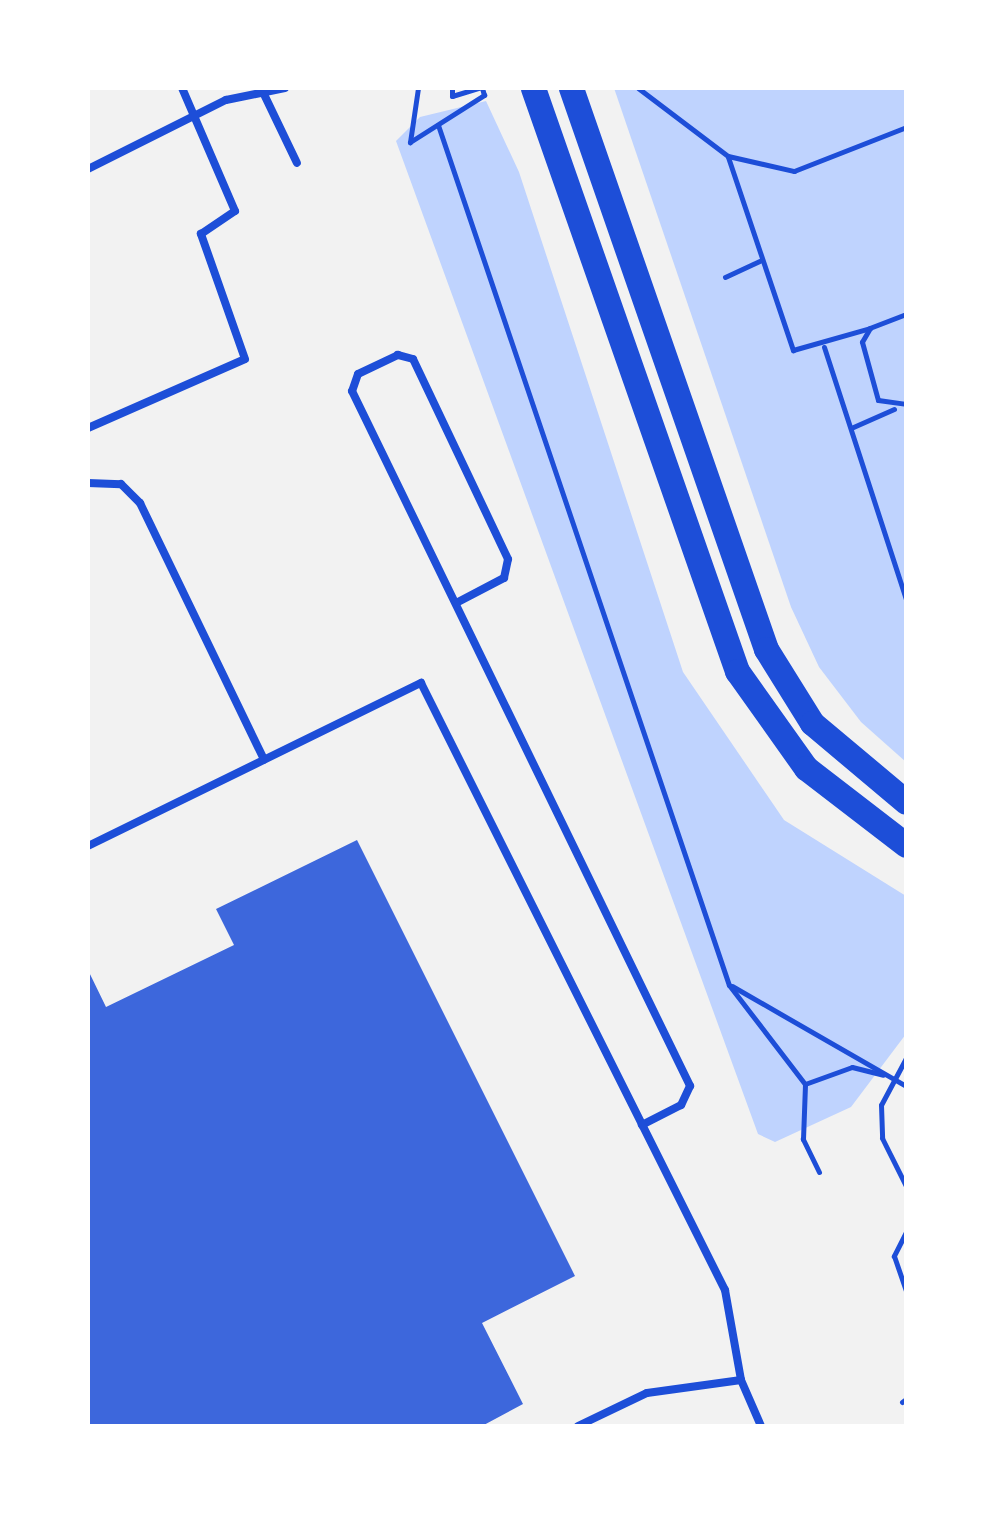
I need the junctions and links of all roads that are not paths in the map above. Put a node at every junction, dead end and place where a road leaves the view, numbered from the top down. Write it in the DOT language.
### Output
graph roads {
  1 [pos="182,88"];
  2 [pos="236,88"];
  3 [pos="261,88"];
  4 [pos="285,88"];
  5 [pos="533,88"];
  6 [pos="571,88"];
  7 [pos="266,97"];
  8 [pos="226,100"];
  9 [pos="196,116"];
  10 [pos="297,163"];
  11 [pos="88,169"];
  12 [pos="88,428"];
  13 [pos="88,483"];
  14 [pos="458,602"];
  15 [pos="264,760"];
  16 [pos="906,802"];
  17 [pos="906,845"];
  18 [pos="88,846"];
  19 [pos="642,1126"];
  20 [pos="741,1380"];
  21 [pos="578,1426"];
  22 [pos="761,1426"];
  1 -- 9 [label="lane"];
  2 -- 8 [label="lane"];
  3 -- 7 [label="lane"];
  4 -- 7 [label="lane"];
  5 -- 17 [label="main road"];
  6 -- 16 [label="main road"];
  7 -- 8 [label="lane"];
  7 -- 10 [label="lane"];
  8 -- 9 [label="lane"];
  9 -- 11 [label="lane"];
  9 -- 12 [label="lane"];
  13 -- 15 [label="lane"];
  14 -- 14 [label="lane"];
  14 -- 19 [label="lane"];
  15 -- 18 [label="lane"];
  15 -- 19 [label="lane"];
  19 -- 20 [label="lane"];
  20 -- 21 [label="lane"];
  20 -- 22 [label="lane"];
}
